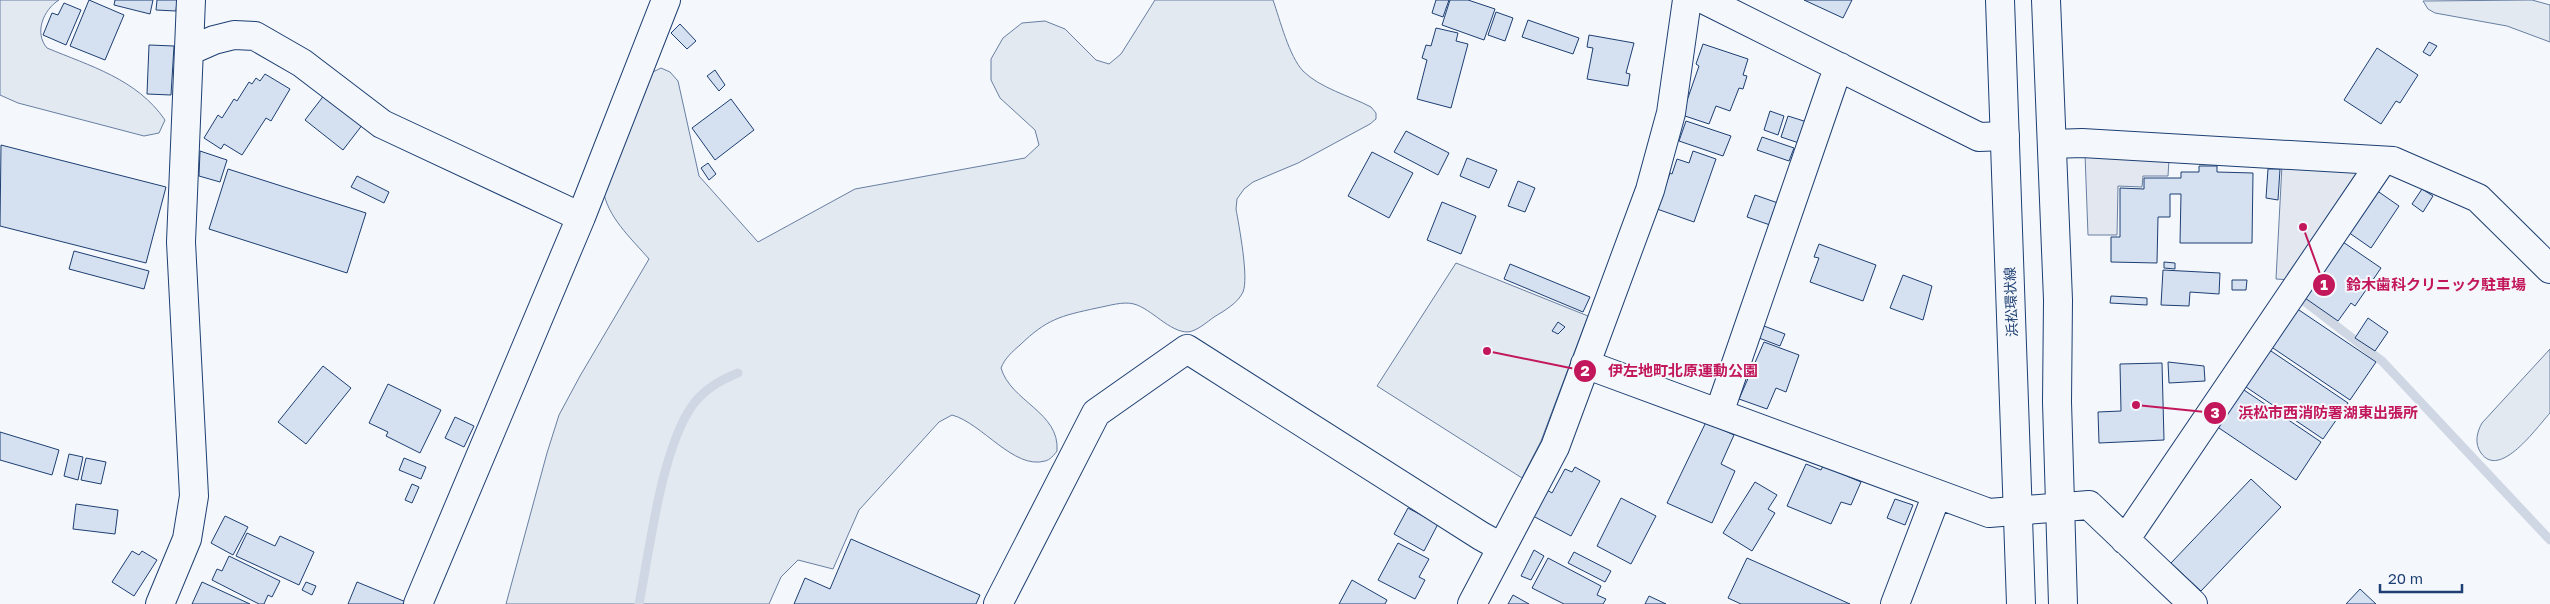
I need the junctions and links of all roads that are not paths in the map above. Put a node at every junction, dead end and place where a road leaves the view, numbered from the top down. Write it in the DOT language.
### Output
graph roads {
  1 [pos="191,0"];
  2 [pos="666,0"];
  3 [pos="1687,0"];
  4 [pos="1705,0"];
  5 [pos="2000,0"];
  6 [pos="2046,0"];
  7 [pos="189,50"];
  8 [pos="1840,67"];
  9 [pos="2005,136"];
  10 [pos="2052,144"];
  11 [pos="2382,161"];
  12 [pos="581,217"];
  13 [pos="2550,269"];
  14 [pos="1585,364"];
  15 [pos="1719,413"];
  16 [pos="1937,494"];
  17 [pos="2060,508"];
  18 [pos="2018,511"];
  19 [pos="2125,540"];
  20 [pos="1501,547"];
  21 [pos="160,604"];
  22 [pos="418,604"];
  23 [pos="998,604"];
  24 [pos="1472,604"];
  25 [pos="1895,604"];
  26 [pos="2021,604"];
  27 [pos="2063,604"];
  28 [pos="2193,604"];
  1 -- 7 [label="street"];
  2 -- 12 [label="street"];
  3 -- 14 [label="street"];
  4 -- 8 [label="street"];
  5 -- 9 [label="street, 浜松環状線"];
  6 -- 10 [label="street"];
  7 -- 12 [label="street"];
  7 -- 21 [label="street"];
  8 -- 9 [label="street"];
  8 -- 15 [label="street"];
  9 -- 18 [label="street, 浜松環状線"];
  10 -- 11 [label="street"];
  10 -- 17 [label="street"];
  11 -- 13 [label="street"];
  11 -- 19 [label="street"];
  12 -- 22 [label="street"];
  14 -- 15 [label="street"];
  14 -- 20 [label="street"];
  15 -- 16 [label="street"];
  16 -- 18 [label="street"];
  16 -- 25 [label="street"];
  17 -- 18 [label="street"];
  17 -- 19 [label="street"];
  17 -- 27 [label="street"];
  18 -- 26 [label="street, 浜松環状線"];
  19 -- 28 [label="street"];
  20 -- 23 [label="street"];
  20 -- 24 [label="street"];
}
